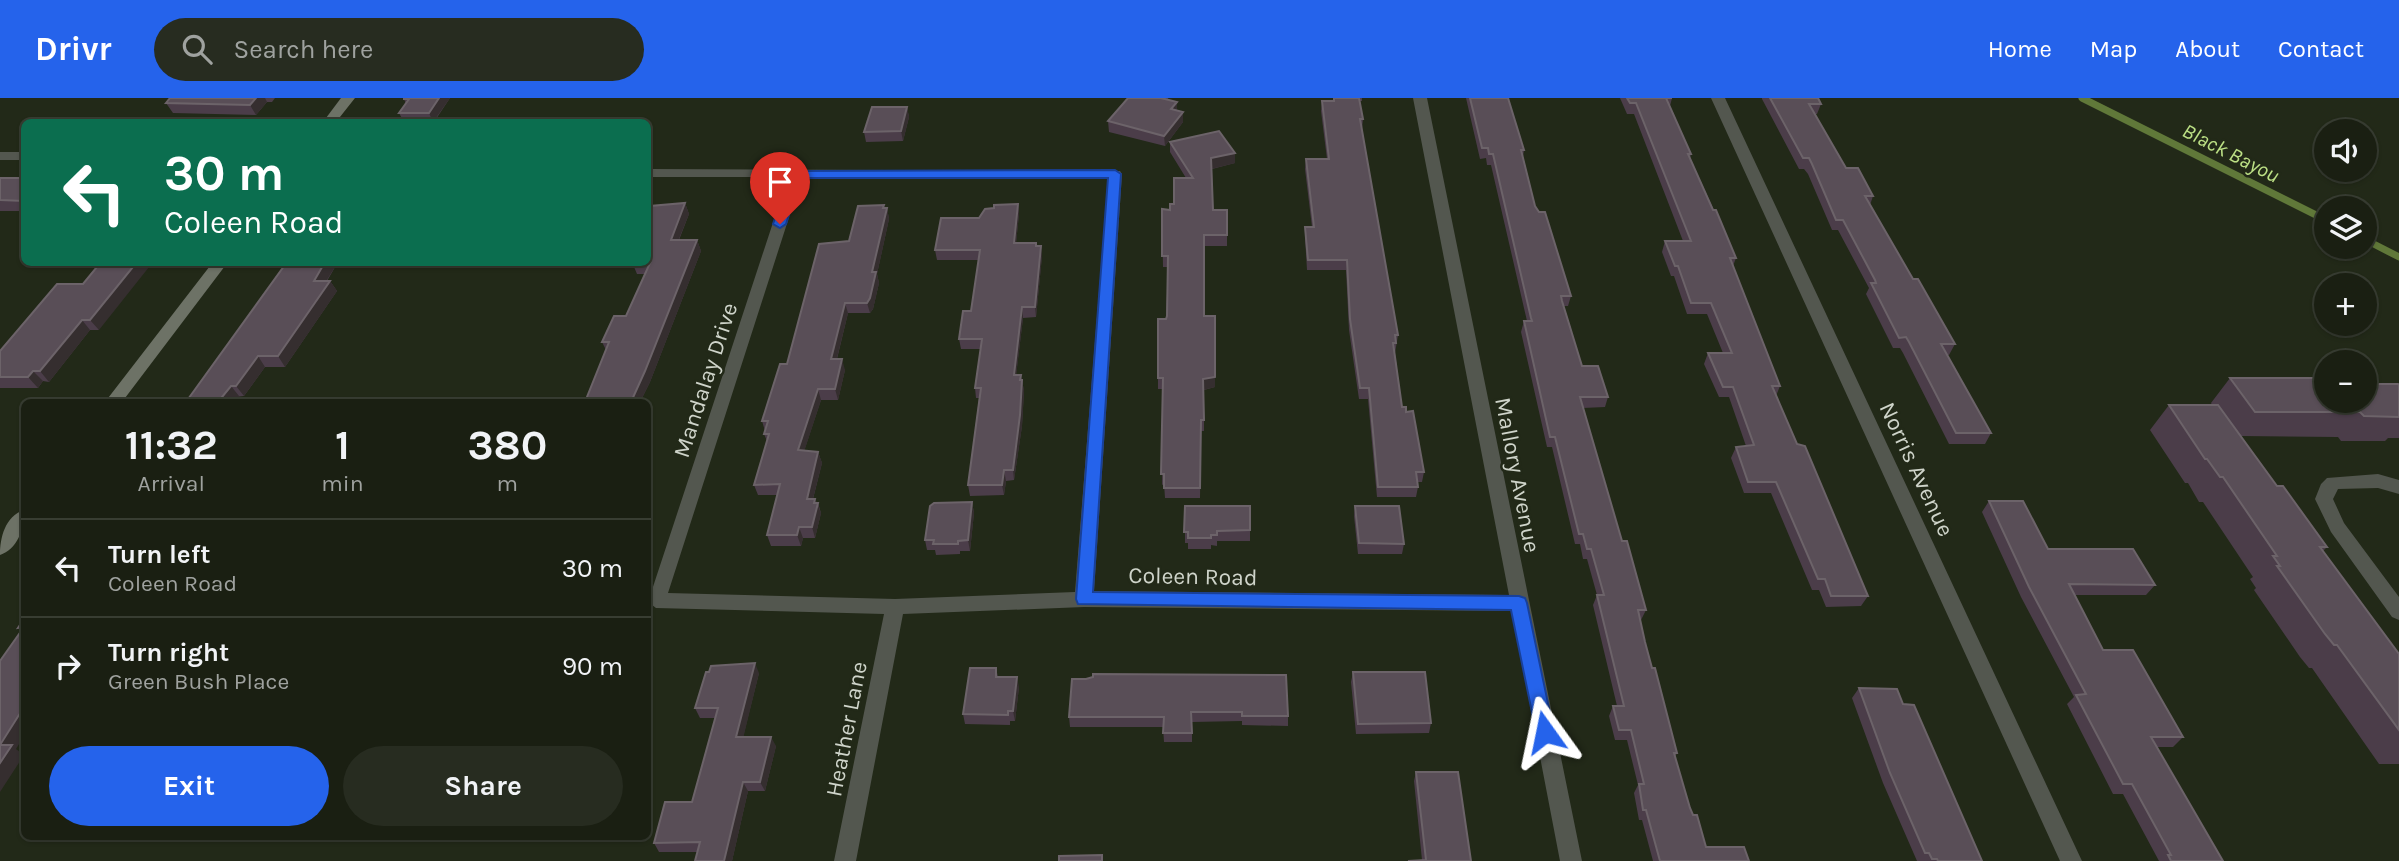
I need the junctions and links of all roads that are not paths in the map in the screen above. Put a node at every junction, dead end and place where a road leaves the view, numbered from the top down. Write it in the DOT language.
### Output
graph roads {
  1 [pos="348,98"];
  2 [pos="1420,98"];
  3 [pos="1718,98"];
  4 [pos="331,119"];
  5 [pos="0,156"];
  6 [pos="21,156"];
  7 [pos="651,173"];
  8 [pos="796,174"];
  9 [pos="218,266"];
  10 [pos="115,399"];
  11 [pos="2399,487"];
  12 [pos="21,521"];
  13 [pos="0,548"];
  14 [pos="1084,599"];
  15 [pos="656,600"];
  16 [pos="1519,603"];
  17 [pos="895,607"];
  18 [pos="2399,612"];
  19 [pos="845,861"];
  20 [pos="1571,861"];
  21 [pos="2071,861"];
  1 -- 4 [label="street"];
  2 -- 16 [label="street, Mallory Avenue"];
  3 -- 21 [label="street, Norris Avenue"];
  5 -- 6 [label="street"];
  7 -- 8 [label="street"];
  8 -- 14 [label="street"];
  8 -- 15 [label="street, Mandalay Drive"];
  9 -- 10 [label="street"];
  11 -- 18 [label="street"];
  12 -- 13 [label="street"];
  14 -- 16 [label="street, Coleen Road"];
  14 -- 17 [label="street, Coleen Road"];
  15 -- 17 [label="street, Coleen Road"];
  16 -- 20 [label="street, Mallory Avenue"];
  17 -- 19 [label="street, Heather Lane"];
}
